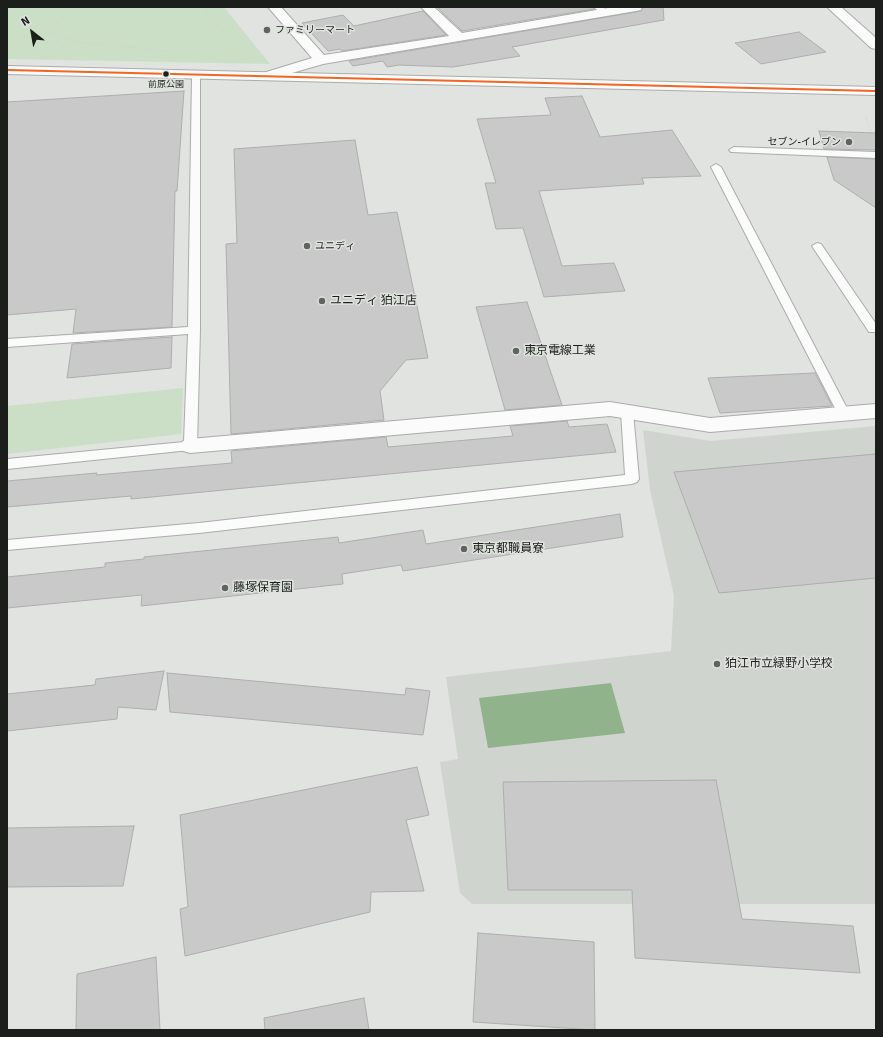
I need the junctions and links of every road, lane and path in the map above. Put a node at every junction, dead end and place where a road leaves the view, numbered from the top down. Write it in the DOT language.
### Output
graph roads {
  1 [pos="78,7"];
  2 [pos="208,7"];
  3 [pos="274,7"];
  4 [pos="427,7"];
  5 [pos="636,7"];
  6 [pos="833,7"];
  7 [pos="601,10"];
  8 [pos="49,33"];
  9 [pos="459,38"];
  10 [pos="7,39"];
  11 [pos="876,45"];
  12 [pos="175,52"];
  13 [pos="210,53"];
  14 [pos="64,56"];
  15 [pos="321,60"];
  16 [pos="7,70"];
  17 [pos="196,74"];
  18 [pos="268,76"];
  19 [pos="876,91"];
  20 [pos="866,117"];
  21 [pos="871,133"];
  22 [pos="734,150"];
  23 [pos="876,156"];
  24 [pos="716,167"];
  25 [pos="818,246"];
  26 [pos="876,328"];
  27 [pos="194,330"];
  28 [pos="7,342"];
  29 [pos="876,411"];
  30 [pos="627,412"];
  31 [pos="844,414"];
  32 [pos="190,446"];
  33 [pos="7,464"];
  34 [pos="7,545"];
  1 -- 8 [label="path"];
  2 -- 13 [label="path"];
  3 -- 15 [label="street"];
  4 -- 9 [label="street"];
  5 -- 7 [label="street"];
  6 -- 11 [label="street"];
  7 -- 9 [label="street"];
  8 -- 10 [label="path"];
  8 -- 12 [label="path"];
  8 -- 14 [label="path"];
  9 -- 15 [label="street"];
  15 -- 18 [label="street"];
  16 -- 17 [label="street"];
  17 -- 18 [label="street"];
  17 -- 27 [label="lane"];
  18 -- 19 [label="street"];
  20 -- 21 [label="path"];
  22 -- 23 [label="lane"];
  24 -- 31 [label="lane"];
  25 -- 26 [label="lane"];
  27 -- 28 [label="lane"];
  27 -- 32 [label="lane"];
  29 -- 31 [label="street"];
  30 -- 31 [label="street"];
  30 -- 32 [label="street"];
  30 -- 34 [label="lane"];
  32 -- 33 [label="lane"];
}
